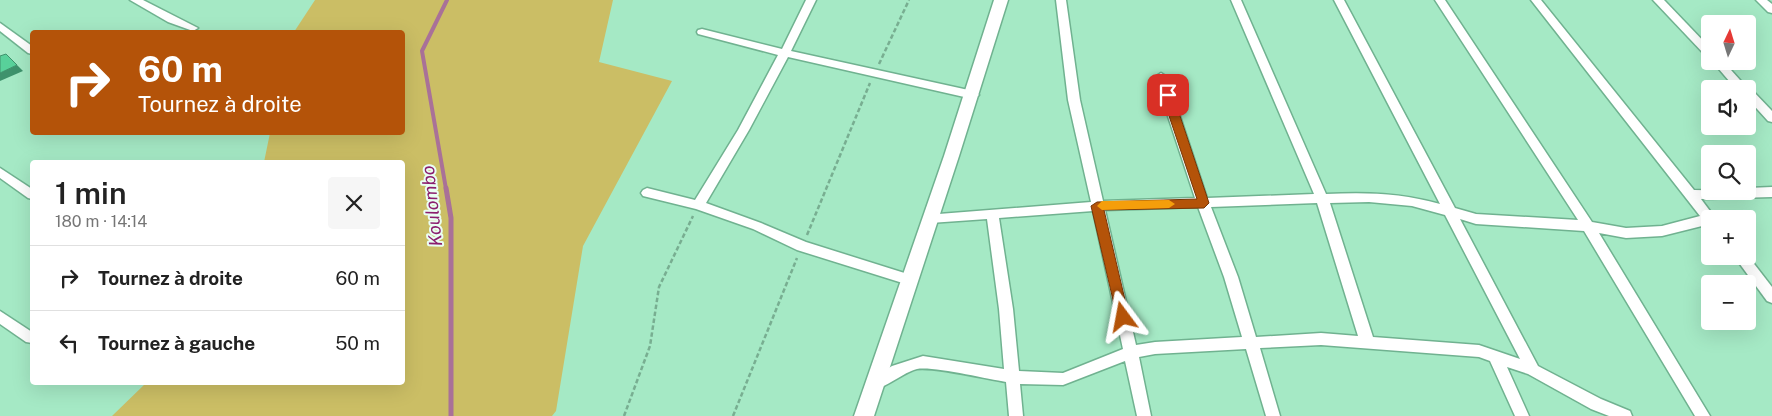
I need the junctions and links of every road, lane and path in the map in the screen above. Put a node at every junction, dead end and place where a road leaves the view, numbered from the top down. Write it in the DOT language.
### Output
graph roads {
  1 [pos="136,0"];
  2 [pos="811,0"];
  3 [pos="909,0"];
  4 [pos="1001,0"];
  5 [pos="1061,0"];
  6 [pos="1236,0"];
  7 [pos="1339,0"];
  8 [pos="1440,0"];
  9 [pos="1536,0"];
  10 [pos="1658,0"];
  11 [pos="1761,0"];
  12 [pos="1772,10"];
  13 [pos="0,26"];
  14 [pos="193,28"];
  15 [pos="702,32"];
  16 [pos="1701,45"];
  17 [pos="30,49"];
  18 [pos="785,53"];
  19 [pos="1726,70"];
  20 [pos="874,73"];
  21 [pos="1162,77"];
  22 [pos="1735,80"];
  23 [pos="973,95"];
  24 [pos="1756,101"];
  25 [pos="1772,118"];
  26 [pos="0,172"];
  27 [pos="1772,192"];
  28 [pos="647,193"];
  29 [pos="30,194"];
  30 [pos="1690,195"];
  31 [pos="1322,198"];
  32 [pos="1204,203"];
  33 [pos="698,205"];
  34 [pos="1097,206"];
  35 [pos="1702,210"];
  36 [pos="1451,212"];
  37 [pos="992,214"];
  38 [pos="930,218"];
  39 [pos="1701,221"];
  40 [pos="1588,226"];
  41 [pos="802,246"];
  42 [pos="1747,265"];
  43 [pos="909,280"];
  44 [pos="1772,296"];
  45 [pos="0,317"];
  46 [pos="30,337"];
  47 [pos="1251,343"];
  48 [pos="1368,344"];
  49 [pos="1131,352"];
  50 [pos="1494,355"];
  51 [pos="1533,370"];
  52 [pos="1013,377"];
  53 [pos="874,385"];
  54 [pos="624,416"];
  55 [pos="733,416"];
  56 [pos="864,416"];
  57 [pos="1016,416"];
  58 [pos="1144,416"];
  59 [pos="1274,416"];
  60 [pos="1522,416"];
  61 [pos="1626,416"];
  62 [pos="1704,416"];
  1 -- 14 [label="street"];
  2 -- 18 [label="street"];
  3 -- 20 [label="path"];
  4 -- 23 [label="street"];
  5 -- 34 [label="street"];
  6 -- 31 [label="street"];
  7 -- 36 [label="street"];
  8 -- 40 [label="street"];
  9 -- 30 [label="street"];
  10 -- 16 [label="street"];
  11 -- 12 [label="street"];
  13 -- 17 [label="street"];
  15 -- 18 [label="street"];
  18 -- 20 [label="street"];
  18 -- 33 [label="street"];
  19 -- 22 [label="street"];
  20 -- 23 [label="street"];
  20 -- 41 [label="path"];
  21 -- 32 [label="street"];
  23 -- 38 [label="street"];
  24 -- 25 [label="street"];
  26 -- 29 [label="street"];
  27 -- 30 [label="street"];
  28 -- 33 [label="street"];
  30 -- 35 [label="street"];
  31 -- 32 [label="street"];
  31 -- 36 [label="street"];
  31 -- 48 [label="street"];
  32 -- 34 [label="street"];
  32 -- 47 [label="street"];
  33 -- 41 [label="street"];
  33 -- 54 [label="path"];
  34 -- 37 [label="street"];
  34 -- 49 [label="street"];
  36 -- 40 [label="street"];
  36 -- 51 [label="street"];
  37 -- 38 [label="street"];
  37 -- 52 [label="street"];
  38 -- 43 [label="street"];
  39 -- 40 [label="street"];
  40 -- 62 [label="street"];
  41 -- 43 [label="street"];
  41 -- 55 [label="path"];
  42 -- 44 [label="street"];
  43 -- 53 [label="street"];
  45 -- 46 [label="street"];
  47 -- 48 [label="street"];
  47 -- 49 [label="street"];
  47 -- 59 [label="street"];
  48 -- 50 [label="street"];
  49 -- 52 [label="street"];
  49 -- 58 [label="street"];
  50 -- 51 [label="street"];
  50 -- 60 [label="street"];
  51 -- 61 [label="street"];
  52 -- 53 [label="street"];
  52 -- 57 [label="street"];
  53 -- 56 [label="street"];
}
